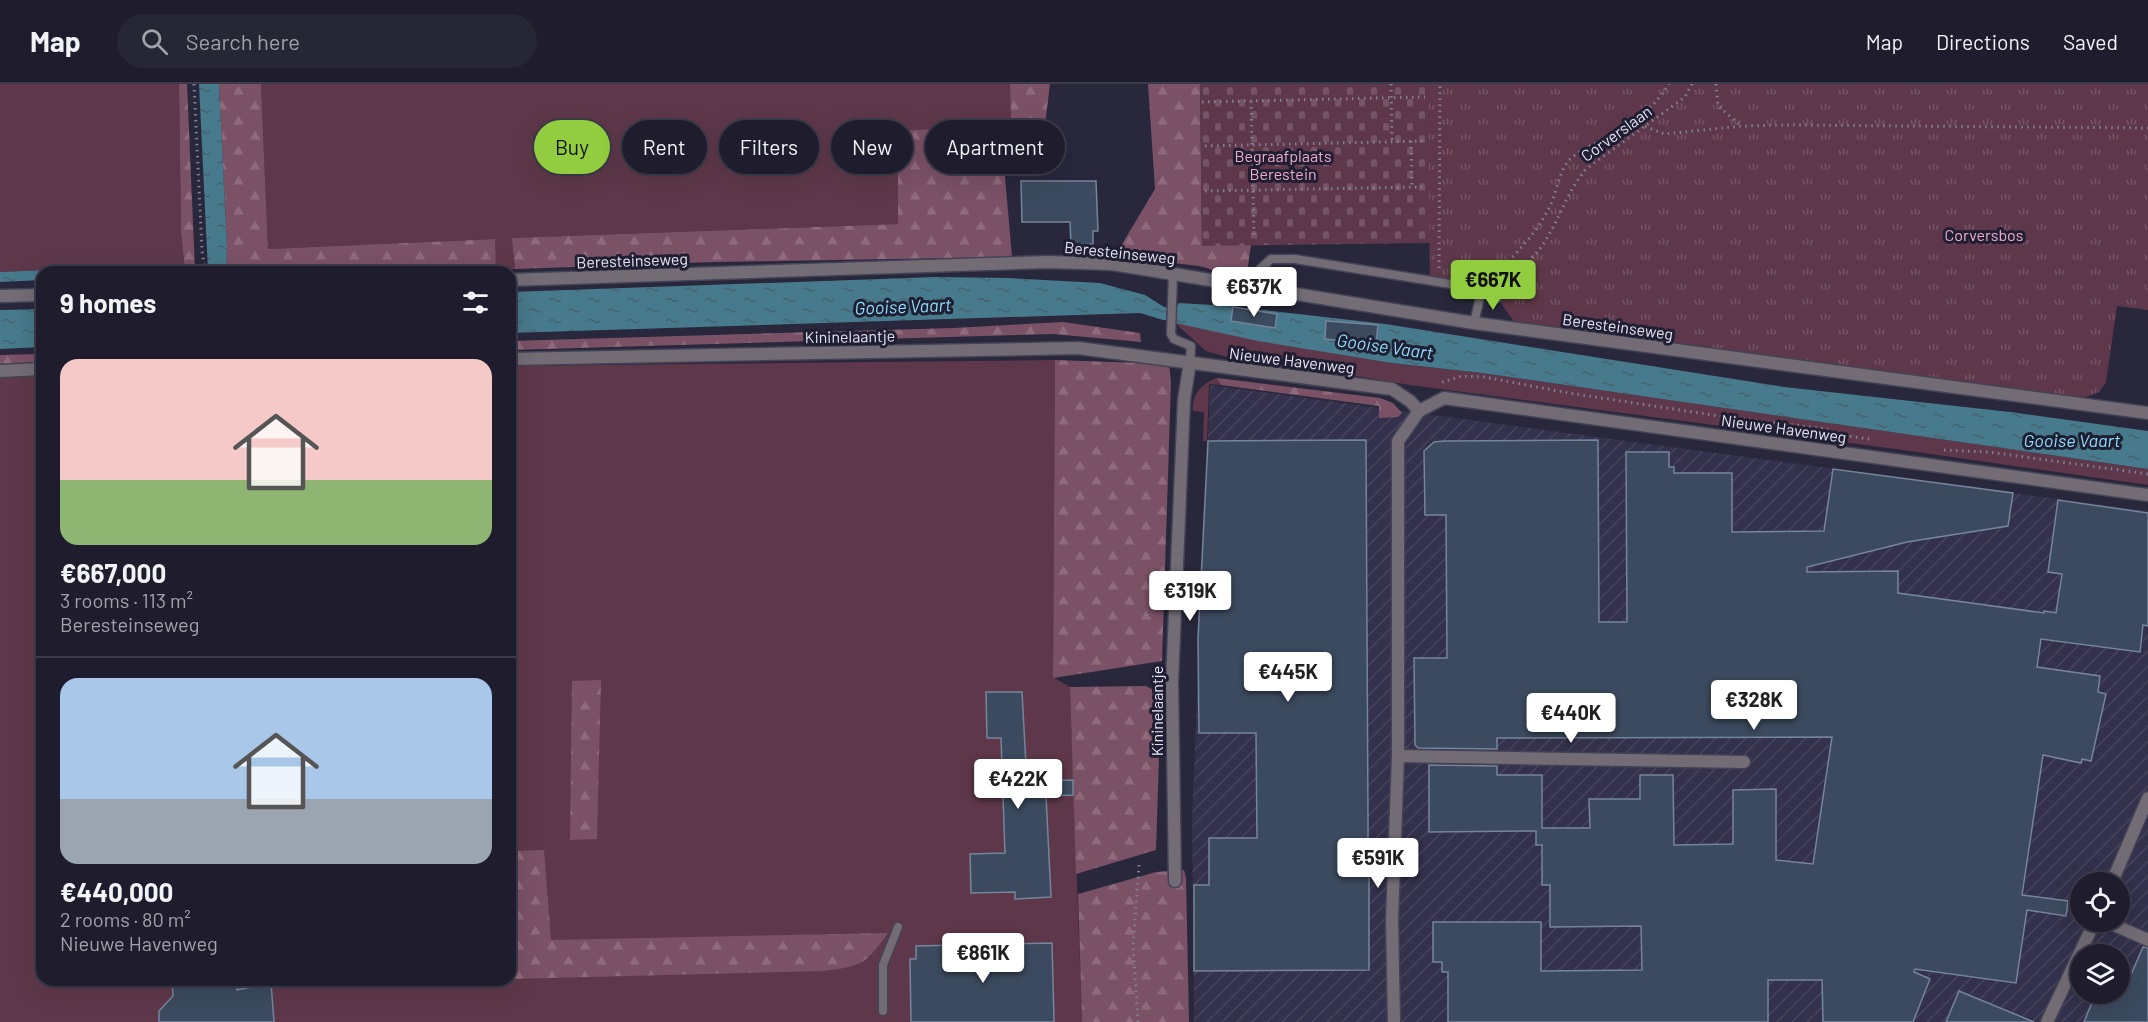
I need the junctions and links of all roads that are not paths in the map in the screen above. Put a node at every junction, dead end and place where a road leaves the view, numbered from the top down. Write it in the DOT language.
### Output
graph roads {
  1 [pos="1173,273"];
  2 [pos="516,280"];
  3 [pos="1255,289"];
  4 [pos="1482,289"];
  5 [pos="36,295"];
  6 [pos="0,296"];
  7 [pos="1498,298"];
  8 [pos="1474,323"];
  9 [pos="516,359"];
  10 [pos="1190,362"];
  11 [pos="36,369"];
  12 [pos="0,371"];
  13 [pos="1419,411"];
  14 [pos="2148,413"];
  15 [pos="2148,495"];
  16 [pos="1398,756"];
  17 [pos="1744,762"];
  18 [pos="2148,798"];
  19 [pos="2116,872"];
  20 [pos="1175,881"];
  21 [pos="898,927"];
  22 [pos="2090,932"];
  23 [pos="2130,932"];
  24 [pos="2148,940"];
  25 [pos="883,1011"];
  26 [pos="1394,1022"];
  27 [pos="2048,1022"];
  1 -- 2 [label="street, Beresteinseweg"];
  1 -- 3 [label="street, Beresteinseweg"];
  1 -- 10 [label="lane, Kininelaantje"];
  3 -- 4 [label="lane"];
  3 -- 8 [label="street, Beresteinseweg"];
  4 -- 7 [label="lane"];
  4 -- 8 [label="lane"];
  5 -- 6 [label="street"];
  8 -- 14 [label="street, Beresteinseweg"];
  9 -- 10 [label="street, Kininelaantje"];
  10 -- 13 [label="street, Nieuwe Havenweg"];
  10 -- 20 [label="street, Kininelaantje"];
  11 -- 12 [label="street"];
  13 -- 15 [label="street, Nieuwe Havenweg"];
  13 -- 16 [label="street, Nieuwe Havenweg"];
  16 -- 17 [label="street"];
  16 -- 26 [label="street, Nieuwe Havenweg"];
  18 -- 19 [label="street"];
  21 -- 25 [label="lane"];
  22 -- 27 [label="street"];
  23 -- 24 [label="street"];
}
